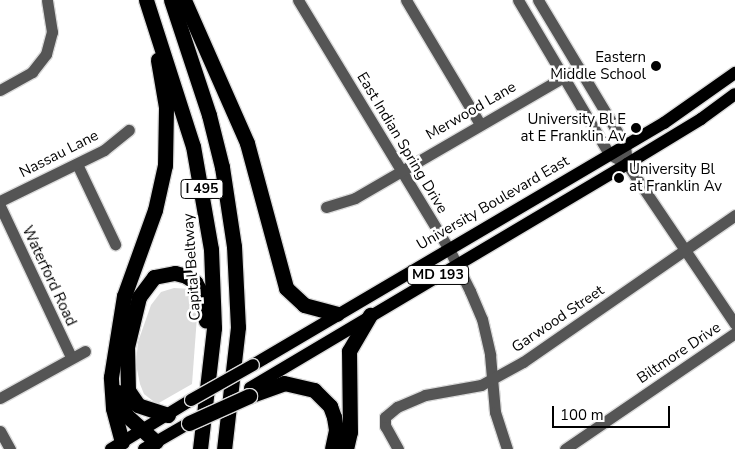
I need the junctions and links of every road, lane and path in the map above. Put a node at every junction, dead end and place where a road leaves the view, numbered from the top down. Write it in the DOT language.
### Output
graph roads {
  1 [pos="47,0"];
  2 [pos="146,0"];
  3 [pos="171,0"];
  4 [pos="184,0"];
  5 [pos="298,0"];
  6 [pos="406,0"];
  7 [pos="518,0"];
  8 [pos="538,0"];
  9 [pos="579,68"];
  10 [pos="735,73"];
  11 [pos="563,75"];
  12 [pos="0,90"];
  13 [pos="735,94"];
  14 [pos="480,124"];
  15 [pos="129,130"];
  16 [pos="625,145"];
  17 [pos="609,154"];
  18 [pos="77,164"];
  19 [pos="626,164"];
  20 [pos="399,171"];
  21 [pos="0,201"];
  22 [pos="0,206"];
  23 [pos="326,207"];
  24 [pos="735,215"];
  25 [pos="115,244"];
  26 [pos="449,248"];
  27 [pos="686,249"];
  28 [pos="457,264"];
  29 [pos="337,314"];
  30 [pos="370,315"];
  31 [pos="735,324"];
  32 [pos="238,327"];
  33 [pos="735,333"];
  34 [pos="114,348"];
  35 [pos="84,351"];
  36 [pos="71,358"];
  37 [pos="491,380"];
  38 [pos="210,385"];
  39 [pos="249,392"];
  40 [pos="0,398"];
  41 [pos="168,414"];
  42 [pos="189,423"];
  43 [pos="0,430"];
  44 [pos="141,431"];
  45 [pos="116,446"];
  46 [pos="150,446"];
  47 [pos="10,449"];
  48 [pos="200,449"];
  49 [pos="224,449"];
  50 [pos="233,449"];
  51 [pos="332,449"];
  52 [pos="346,449"];
  53 [pos="398,449"];
  54 [pos="507,449"];
  55 [pos="565,449"];
  1 -- 12 [label="street"];
  2 -- 34 [label="highway"];
  2 -- 38 [label="highway, Capital Beltway / I 495"];
  3 -- 32 [label="highway, I 495"];
  4 -- 29 [label="highway"];
  5 -- 20 [label="street, East Indian Spring Drive"];
  6 -- 14 [label="street"];
  7 -- 11 [label="street"];
  8 -- 9 [label="street"];
  9 -- 11 [label="street, Merwood Lane"];
  9 -- 16 [label="street"];
  10 -- 16 [label="main road, University Boulevard East / MD 193"];
  11 -- 14 [label="street, Merwood Lane"];
  11 -- 17 [label="street"];
  13 -- 19 [label="main road, MD 193"];
  14 -- 20 [label="street, Merwood Lane"];
  15 -- 18 [label="street, Nassau Lane"];
  16 -- 17 [label="main road, University Boulevard East / MD 193"];
  16 -- 19 [label="street"];
  17 -- 19 [label="street"];
  17 -- 26 [label="main road, University Boulevard East / MD 193"];
  18 -- 21 [label="street, Nassau Lane"];
  18 -- 25 [label="street"];
  19 -- 27 [label="street"];
  19 -- 28 [label="main road, MD 193"];
  20 -- 23 [label="street, Merwood Lane"];
  20 -- 26 [label="street, East Indian Spring Drive"];
  22 -- 36 [label="street, Waterford Road"];
  24 -- 27 [label="street, Garwood Street"];
  26 -- 28 [label="street, East Indian Spring Drive"];
  26 -- 29 [label="main road, University Boulevard East / MD 193"];
  27 -- 31 [label="street"];
  27 -- 37 [label="street, Garwood Street"];
  28 -- 30 [label="main road, MD 193"];
  28 -- 37 [label="street, East Indian Spring Drive"];
  29 -- 41 [label="main road, University Boulevard East / MD 193, bridge"];
  30 -- 39 [label="main road, MD 193"];
  30 -- 52 [label="highway"];
  32 -- 49 [label="highway, I 495"];
  32 -- 50 [label="highway"];
  33 -- 55 [label="street, Biltmore Drive"];
  34 -- 44 [label="highway"];
  34 -- 45 [label="highway"];
  35 -- 36 [label="street"];
  36 -- 40 [label="street"];
  37 -- 53 [label="street, Garwood Street"];
  37 -- 54 [label="street, East Indian Spring Drive"];
  38 -- 41 [label="highway"];
  38 -- 48 [label="highway, Capital Beltway / I 495"];
  39 -- 42 [label="highway, bridge"];
  39 -- 51 [label="highway"];
  41 -- 44 [label="main road, University Boulevard East / MD 193"];
  42 -- 46 [label="main road"];
  43 -- 47 [label="street"];
  44 -- 45 [label="main road, University Boulevard East / MD 193"];
  44 -- 46 [label="highway"];
}
